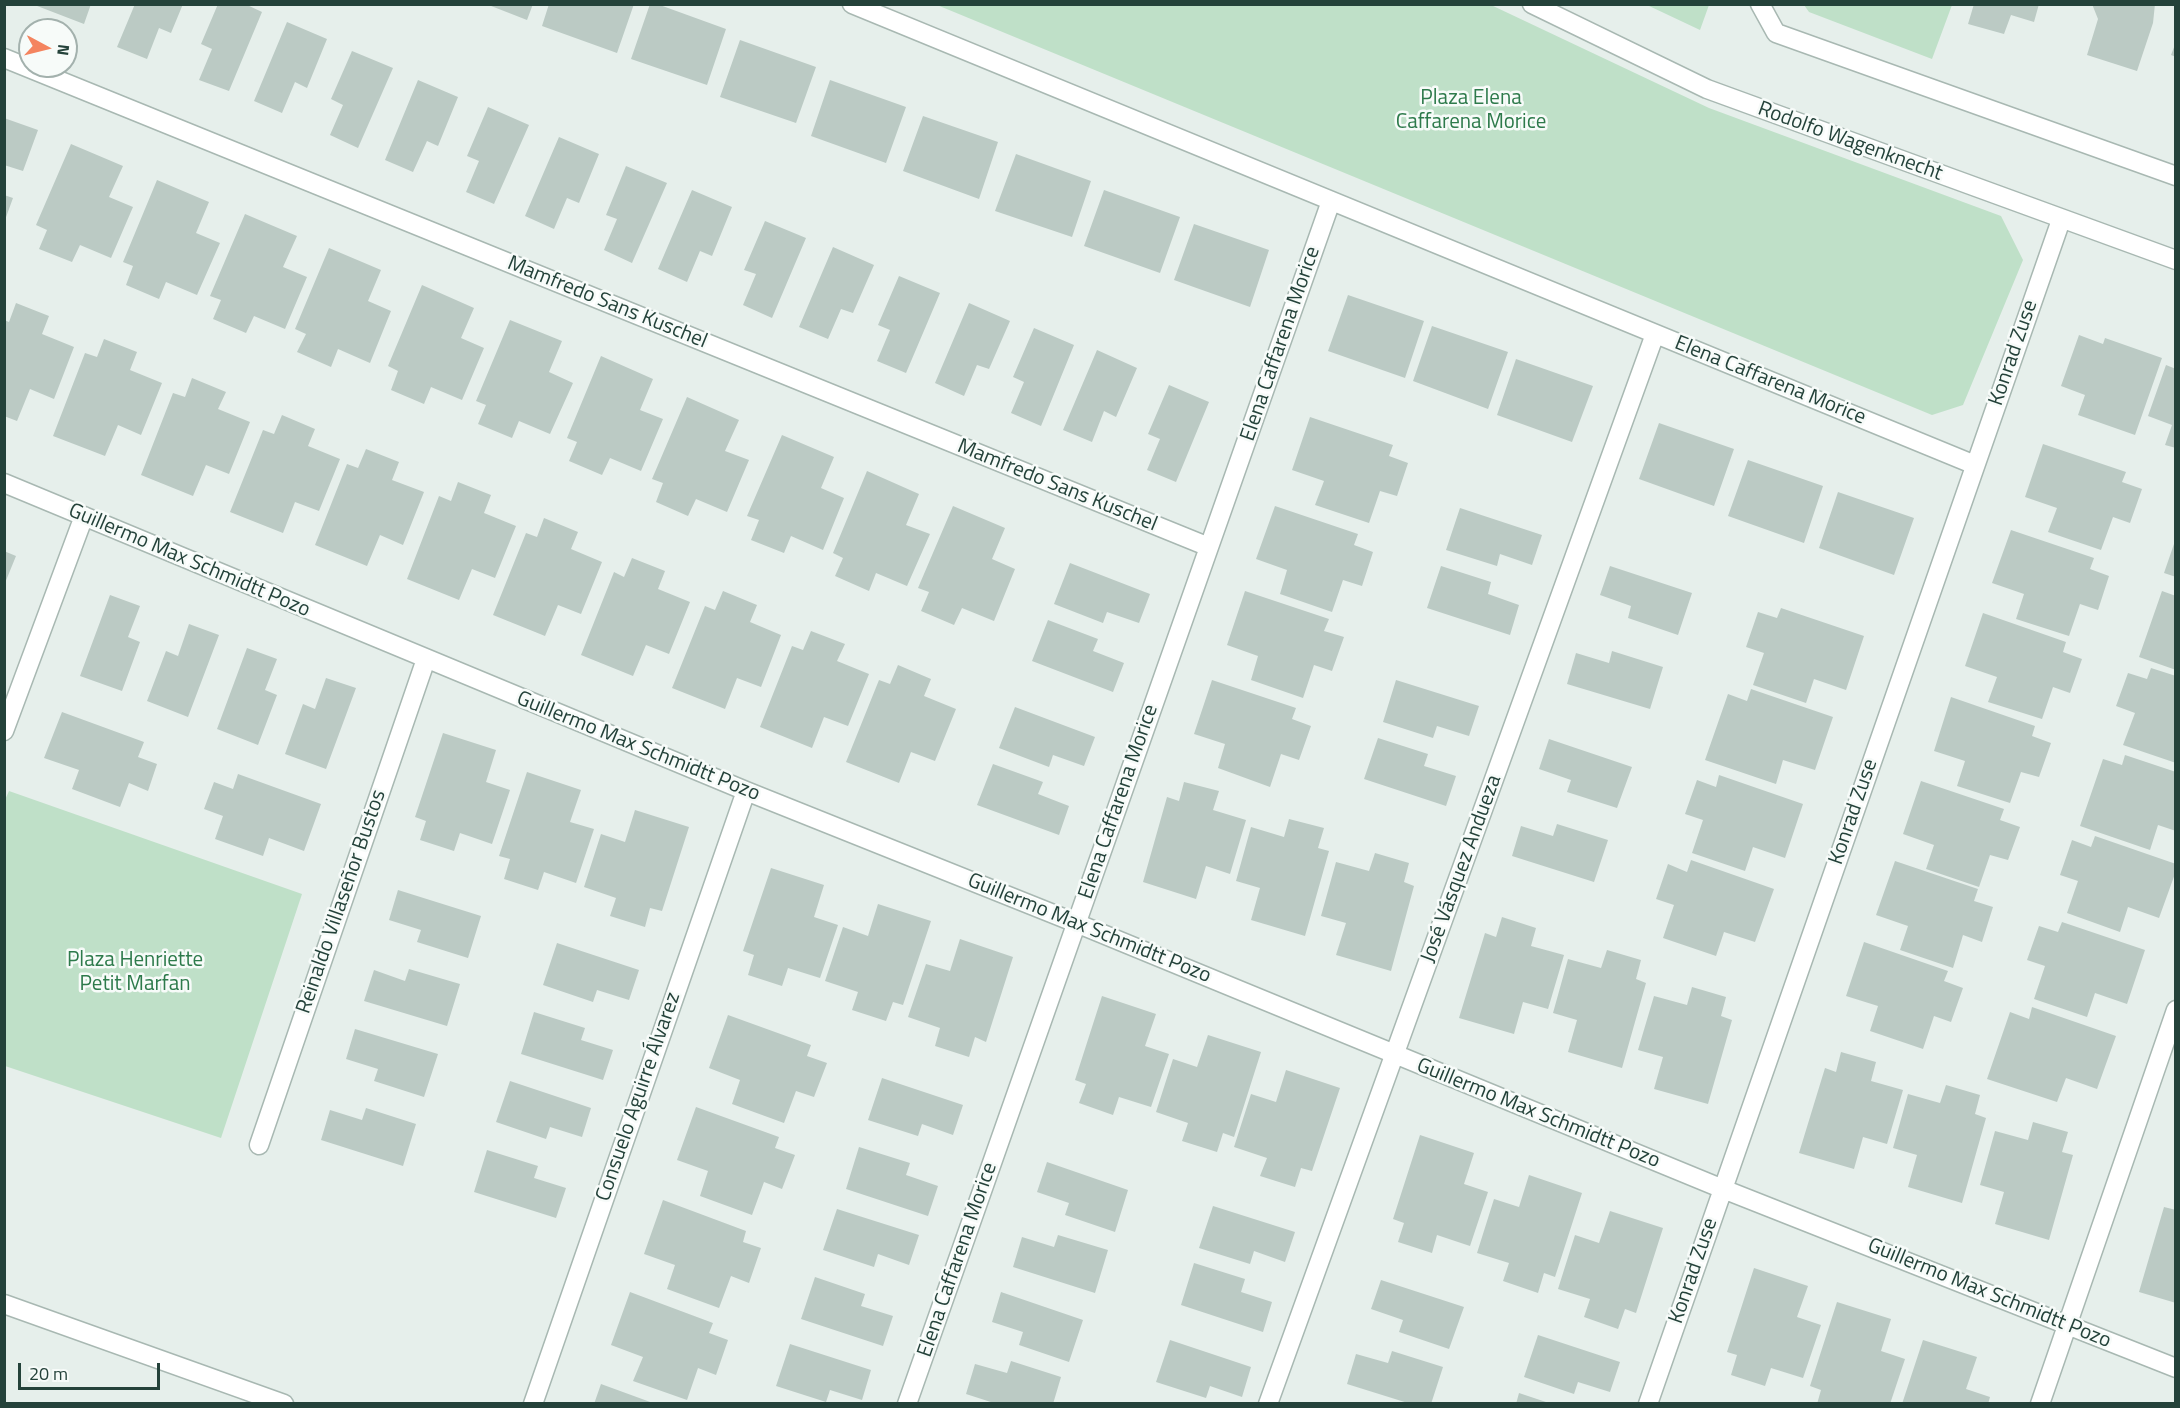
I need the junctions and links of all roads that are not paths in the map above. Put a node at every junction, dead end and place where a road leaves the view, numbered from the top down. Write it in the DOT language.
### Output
graph roads {
  1 [pos="852,4"];
  2 [pos="1532,4"];
  3 [pos="1760,4"];
  4 [pos="4,58"];
  5 [pos="2175,176"];
  6 [pos="1331,201"];
  7 [pos="2061,220"];
  8 [pos="2175,260"];
  9 [pos="1655,334"];
  10 [pos="1975,465"];
  11 [pos="4,483"];
  12 [pos="84,516"];
  13 [pos="1209,547"];
  14 [pos="426,659"];
  15 [pos="4,731"];
  16 [pos="746,791"];
  17 [pos="1076,923"];
  18 [pos="2175,1010"];
  19 [pos="1395,1055"];
  20 [pos="259,1145"];
  21 [pos="1723,1189"];
  22 [pos="4,1304"];
  23 [pos="2067,1325"];
  24 [pos="2175,1368"];
  25 [pos="284,1404"];
  26 [pos="532,1404"];
  27 [pos="907,1404"];
  28 [pos="1268,1404"];
  29 [pos="1648,1404"];
  30 [pos="2040,1404"];
  1 -- 6 [label="street, Elena Caffarena Morice"];
  2 -- 7 [label="street, Rodolfo Wagenknecht"];
  3 -- 5 [label="street"];
  4 -- 13 [label="street, Mamfredo Sans Kuschel"];
  6 -- 9 [label="street, Elena Caffarena Morice"];
  6 -- 13 [label="street, Elena Caffarena Morice"];
  7 -- 8 [label="street, Rodolfo Wagenknecht"];
  7 -- 10 [label="street, Konrad Zuse"];
  9 -- 10 [label="street, Elena Caffarena Morice"];
  9 -- 19 [label="street, José Vásquez Andueza"];
  10 -- 21 [label="street, Konrad Zuse"];
  11 -- 12 [label="street, Guillermo Max Schmidtt Pozo"];
  12 -- 14 [label="street, Guillermo Max Schmidtt Pozo"];
  12 -- 15 [label="street"];
  13 -- 17 [label="street, Elena Caffarena Morice"];
  14 -- 16 [label="street, Guillermo Max Schmidtt Pozo"];
  14 -- 20 [label="street, Reinaldo Villaseñor Bustos"];
  16 -- 17 [label="street, Guillermo Max Schmidtt Pozo"];
  16 -- 26 [label="street, Consuelo Aguirre Álvarez"];
  17 -- 19 [label="street, Guillermo Max Schmidtt Pozo"];
  17 -- 27 [label="street, Elena Caffarena Morice"];
  18 -- 23 [label="street"];
  19 -- 21 [label="street, Guillermo Max Schmidtt Pozo"];
  19 -- 28 [label="street, José Vásquez Andueza"];
  21 -- 23 [label="street, Guillermo Max Schmidtt Pozo"];
  21 -- 29 [label="street, Konrad Zuse"];
  22 -- 25 [label="street"];
  23 -- 24 [label="street, Guillermo Max Schmidtt Pozo"];
  23 -- 30 [label="street"];
}
